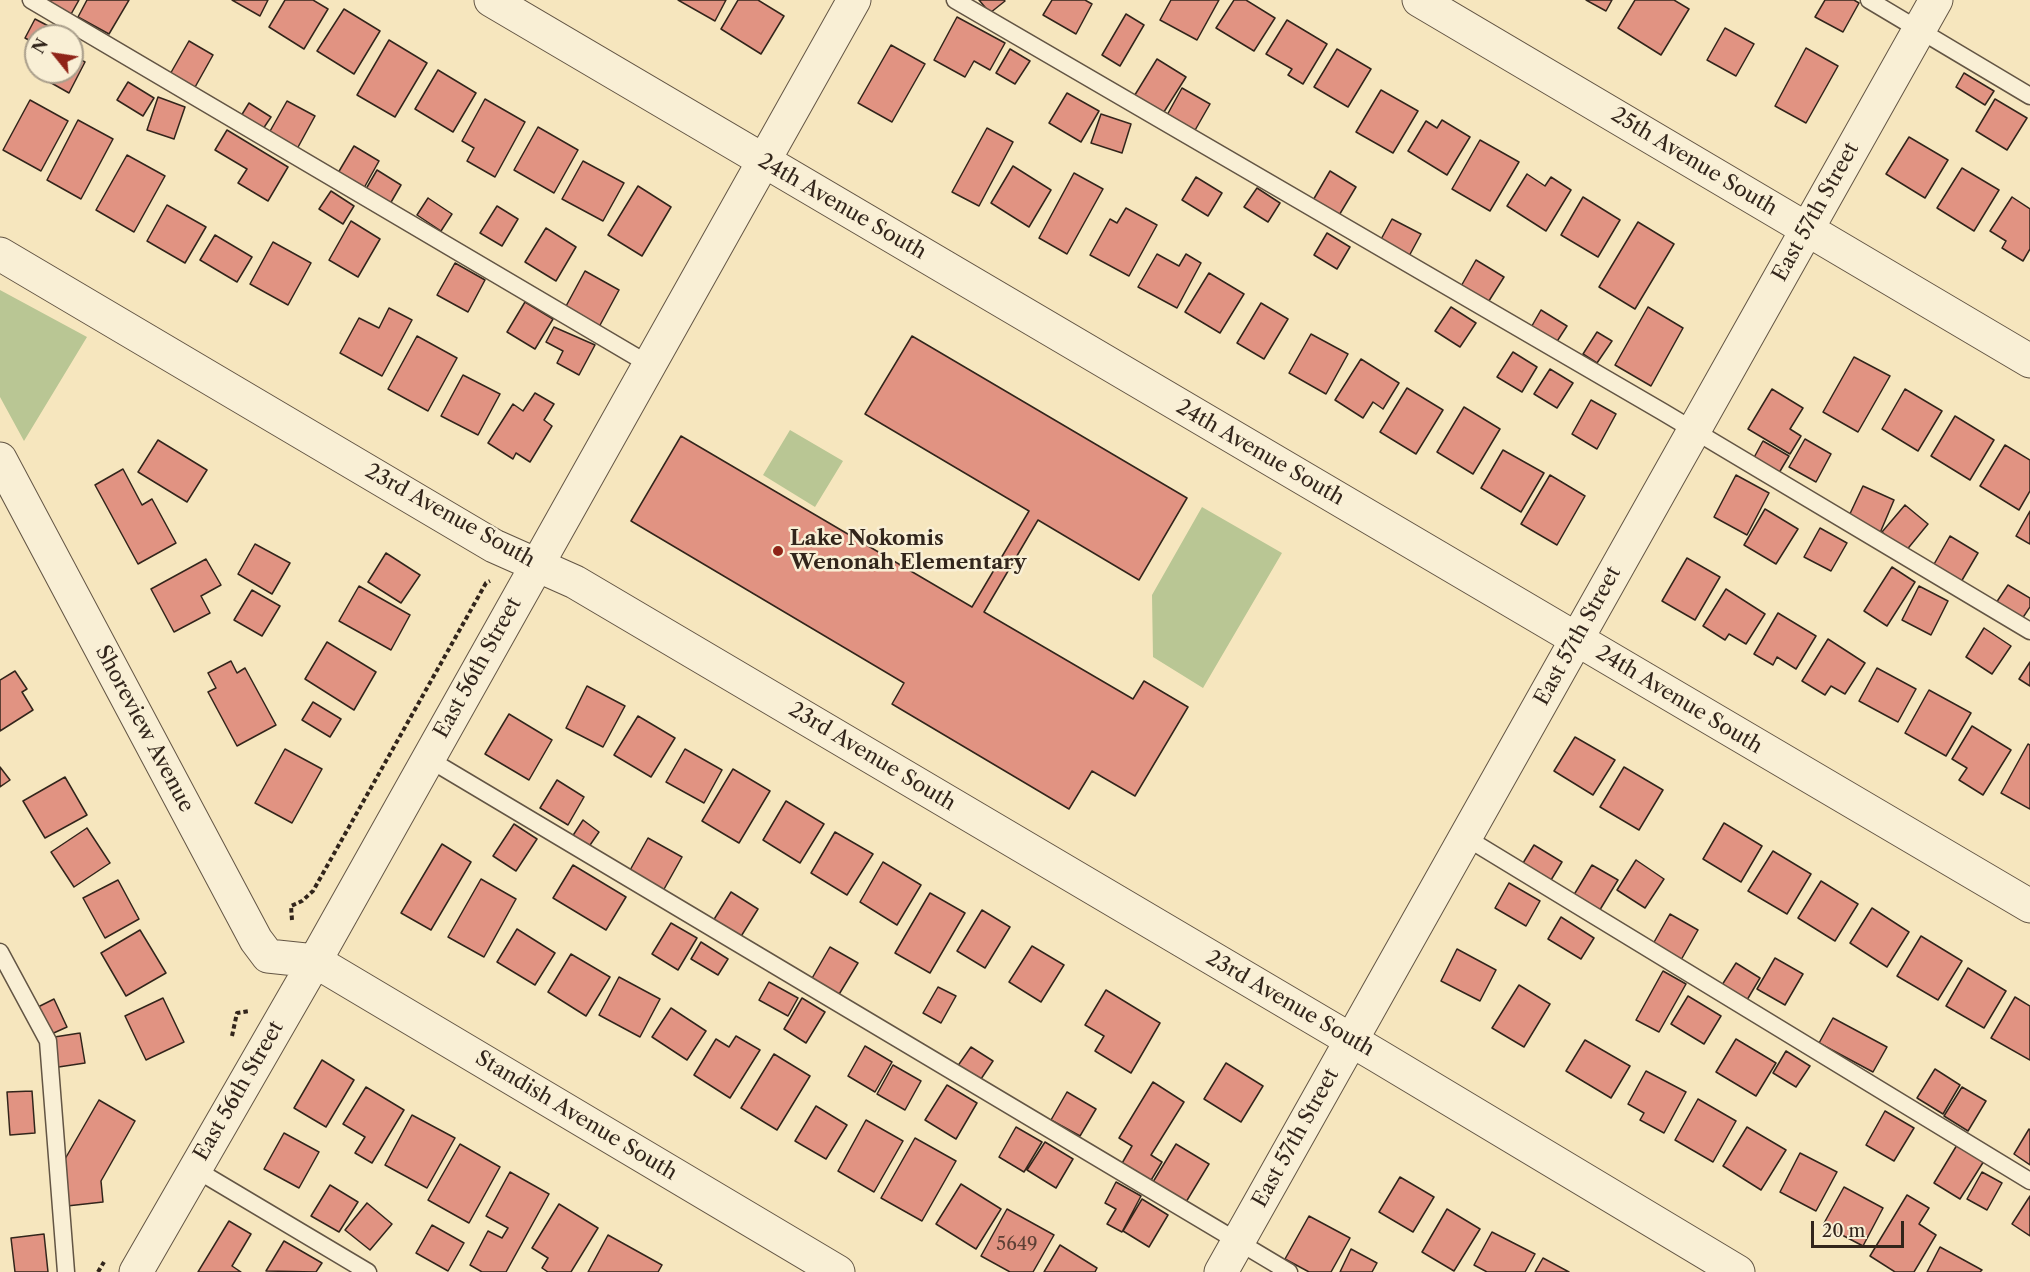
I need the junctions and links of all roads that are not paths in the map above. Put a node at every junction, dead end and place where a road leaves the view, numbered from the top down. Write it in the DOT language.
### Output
graph roads {
  1 [pos="31,0"];
  2 [pos="491,0"];
  3 [pos="854,0"];
  4 [pos="955,0"];
  5 [pos="1419,0"];
  6 [pos="1869,0"];
  7 [pos="1936,0"];
  8 [pos="1919,30"];
  9 [pos="2030,96"];
  10 [pos="764,161"];
  11 [pos="1807,229"];
  12 [pos="0,254"];
  13 [pos="2030,361"];
  14 [pos="650,365"];
  15 [pos="1694,430"];
  16 [pos="0,459"];
  17 [pos="536,565"];
  18 [pos="2030,631"];
  19 [pos="1576,639"];
  20 [pos="427,758"];
  21 [pos="1465,837"];
  22 [pos="2030,906"];
  23 [pos="0,952"];
  24 [pos="315,961"];
  25 [pos="1351,1040"];
  26 [pos="195,1169"];
  27 [pos="2030,1181"];
  28 [pos="1239,1241"];
  29 [pos="66,1272"];
  30 [pos="136,1272"];
  31 [pos="368,1272"];
  32 [pos="838,1272"];
  33 [pos="1221,1272"];
  34 [pos="1289,1272"];
  35 [pos="1737,1272"];
  1 -- 14 [label="lane"];
  2 -- 10 [label="street, 24th Avenue South"];
  3 -- 10 [label="street, East 56th Street"];
  4 -- 15 [label="lane"];
  5 -- 11 [label="street, 25th Avenue South"];
  6 -- 8 [label="lane"];
  7 -- 8 [label="street, East 57th Street"];
  8 -- 9 [label="lane"];
  8 -- 11 [label="street, East 57th Street"];
  10 -- 14 [label="street, East 56th Street"];
  10 -- 19 [label="street, 24th Avenue South"];
  11 -- 13 [label="street, 25th Avenue South"];
  11 -- 15 [label="street, East 57th Street"];
  12 -- 17 [label="street, 23rd Avenue South"];
  14 -- 17 [label="street, East 56th Street"];
  15 -- 18 [label="lane"];
  15 -- 19 [label="street, East 57th Street"];
  16 -- 24 [label="street, Shoreview Avenue"];
  17 -- 20 [label="street, East 56th Street"];
  17 -- 25 [label="street, 23rd Avenue South"];
  19 -- 21 [label="street, East 57th Street"];
  19 -- 22 [label="street, 24th Avenue South"];
  20 -- 24 [label="street, East 56th Street"];
  20 -- 28 [label="lane"];
  21 -- 25 [label="street, East 57th Street"];
  21 -- 27 [label="lane"];
  23 -- 29 [label="lane"];
  24 -- 26 [label="street, East 56th Street"];
  24 -- 32 [label="street, Standish Avenue South"];
  25 -- 28 [label="street, East 57th Street"];
  25 -- 35 [label="street, 23rd Avenue South"];
  26 -- 30 [label="street, East 56th Street"];
  26 -- 31 [label="lane"];
  28 -- 33 [label="street, East 57th Street"];
  28 -- 34 [label="lane"];
}
